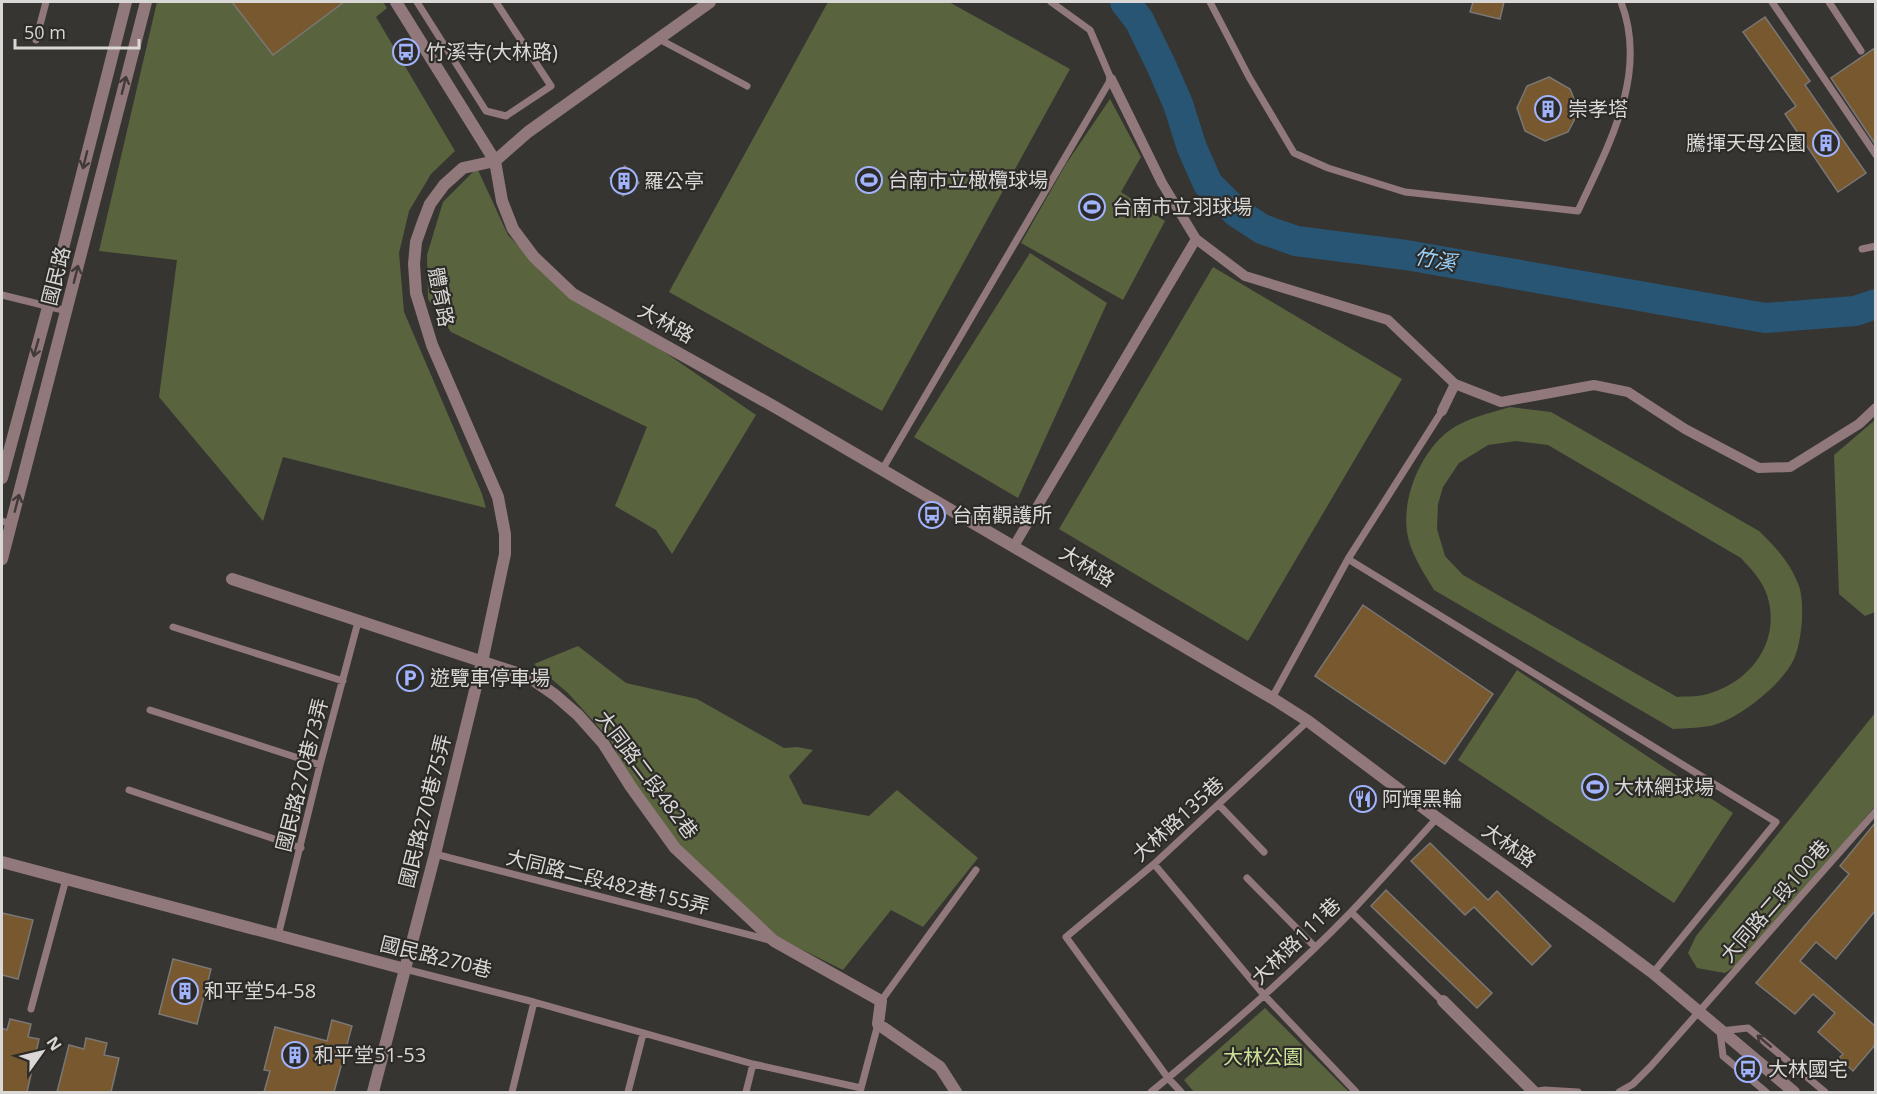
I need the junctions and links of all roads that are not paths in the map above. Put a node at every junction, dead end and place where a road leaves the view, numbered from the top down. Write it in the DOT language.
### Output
graph roads {
  1 [pos="46,2"];
  2 [pos="126,2"];
  3 [pos="146,2"];
  4 [pos="396,2"];
  5 [pos="417,2"];
  6 [pos="496,2"];
  7 [pos="710,2"];
  8 [pos="1051,2"];
  9 [pos="1210,2"];
  10 [pos="1621,2"];
  11 [pos="1772,2"];
  12 [pos="1828,2"];
  13 [pos="657,38"];
  14 [pos="36,40"];
  15 [pos="1861,51"];
  16 [pos="1111,79"];
  17 [pos="747,87"];
  18 [pos="1875,154"];
  19 [pos="495,161"];
  20 [pos="1196,239"];
  21 [pos="1875,246"];
  22 [pos="1862,249"];
  23 [pos="2,295"];
  24 [pos="48,307"];
  25 [pos="67,311"];
  26 [pos="1455,384"];
  27 [pos="1875,408"];
  28 [pos="1442,411"];
  29 [pos="882,470"];
  30 [pos="2,477"];
  31 [pos="6,522"];
  32 [pos="1014,546"];
  33 [pos="1348,559"];
  34 [pos="2,560"];
  35 [pos="232,579"];
  36 [pos="358,622"];
  37 [pos="173,627"];
  38 [pos="482,662"];
  39 [pos="343,681"];
  40 [pos="1272,698"];
  41 [pos="150,710"];
  42 [pos="1308,721"];
  43 [pos="320,765"];
  44 [pos="129,790"];
  45 [pos="1219,806"];
  46 [pos="1875,811"];
  47 [pos="1437,818"];
  48 [pos="301,848"];
  49 [pos="1264,852"];
  50 [pos="435,854"];
  51 [pos="2,862"];
  52 [pos="1154,864"];
  53 [pos="976,870"];
  54 [pos="1247,878"];
  55 [pos="66,879"];
  56 [pos="1351,912"];
  57 [pos="278,936"];
  58 [pos="774,941"];
  59 [pos="1316,947"];
  60 [pos="405,969"];
  61 [pos="1653,974"];
  62 [pos="1263,995"];
  63 [pos="1441,1000"];
  64 [pos="881,1001"];
  65 [pos="534,1002"];
  66 [pos="31,1009"];
  67 [pos="1700,1013"];
  68 [pos="878,1024"];
  69 [pos="1720,1031"];
  70 [pos="643,1034"];
  71 [pos="753,1064"];
  72 [pos="1168,1078"];
  73 [pos="861,1090"];
  74 [pos="1539,1091"];
  75 [pos="373,1092"];
  76 [pos="512,1092"];
  77 [pos="628,1092"];
  78 [pos="746,1092"];
  79 [pos="956,1092"];
  80 [pos="1151,1092"];
  81 [pos="1181,1092"];
  82 [pos="1356,1092"];
  83 [pos="1578,1092"];
  84 [pos="1619,1092"];
  85 [pos="1766,1092"];
  86 [pos="1794,1092"];
  87 [pos="1825,1092"];
  1 -- 14 [label="lane"];
  2 -- 24 [label="street, 國民路, one-way"];
  25 -- 3 [label="street, 國民路, one-way"];
  4 -- 19 [label="street, 大林路"];
  5 -- 6 [label="lane"];
  7 -- 13 [label="street, 體育路"];
  8 -- 16 [label="lane"];
  9 -- 10 [label="lane"];
  11 -- 18 [label="lane"];
  12 -- 15 [label="lane"];
  13 -- 17 [label="lane"];
  13 -- 19 [label="street, 體育路"];
  16 -- 20 [label="street"];
  16 -- 29 [label="lane"];
  19 -- 29 [label="street, 大林路"];
  19 -- 38 [label="street, 體育路"];
  20 -- 26 [label="street"];
  20 -- 32 [label="street"];
  21 -- 22 [label="lane"];
  23 -- 24 [label="lane"];
  24 -- 25 [label="lane"];
  24 -- 30 [label="street, 國民路, one-way"];
  31 -- 25 [label="street, 國民路, one-way"];
  26 -- 27 [label="street"];
  26 -- 28 [label="street"];
  28 -- 33 [label="lane"];
  29 -- 32 [label="street, 大林路"];
  31 -- 34 [label="street, 國民路"];
  32 -- 40 [label="street, 大林路"];
  33 -- 40 [label="lane"];
  33 -- 61 [label="lane"];
  35 -- 36 [label="street, 大同路二段482巷"];
  36 -- 38 [label="street, 大同路二段482巷"];
  36 -- 39 [label="lane, 國民路270巷73弄"];
  37 -- 39 [label="lane"];
  38 -- 50 [label="street, 國民路270巷75弄"];
  38 -- 58 [label="street, 大同路二段482巷"];
  39 -- 43 [label="lane, 國民路270巷73弄"];
  40 -- 42 [label="street, 大林路"];
  41 -- 43 [label="lane"];
  42 -- 45 [label="lane, 大林路135巷"];
  42 -- 47 [label="street, 大林路"];
  43 -- 48 [label="lane, 國民路270巷73弄"];
  44 -- 48 [label="lane"];
  45 -- 49 [label="lane"];
  45 -- 52 [label="lane, 大林路135巷"];
  46 -- 67 [label="lane, 大同路二段100巷"];
  47 -- 56 [label="lane, 大林路111巷"];
  47 -- 61 [label="street, 大林路"];
  48 -- 57 [label="lane, 國民路270巷73弄"];
  50 -- 58 [label="lane, 大同路二段482巷155弄"];
  50 -- 60 [label="street, 國民路270巷75弄"];
  51 -- 55 [label="street, 國民路270巷"];
  52 -- 62 [label="lane"];
  52 -- 72 [label="lane, 大林路135巷"];
  53 -- 64 [label="lane"];
  54 -- 59 [label="lane"];
  55 -- 57 [label="street, 國民路270巷"];
  55 -- 66 [label="lane"];
  56 -- 59 [label="lane, 大林路111巷"];
  56 -- 63 [label="lane"];
  57 -- 60 [label="street, 國民路270巷"];
  58 -- 64 [label="street, 大同路二段482巷"];
  59 -- 62 [label="lane, 大林路111巷"];
  60 -- 65 [label="lane, 國民路270巷"];
  60 -- 75 [label="street, 國民路270巷75弄"];
  61 -- 67 [label="street, 大林路"];
  62 -- 72 [label="lane, 大林路111巷"];
  62 -- 82 [label="lane"];
  63 -- 74 [label="street"];
  64 -- 68 [label="street"];
  65 -- 70 [label="lane, 國民路270巷"];
  65 -- 76 [label="lane"];
  67 -- 69 [label="street, 大林路"];
  67 -- 84 [label="lane, 大同路二段100巷"];
  68 -- 73 [label="lane"];
  68 -- 79 [label="street"];
  69 -- 85 [label="lane"];
  69 -- 86 [label="street, 大林路"];
  87 -- 69 [label="lane, one-way"];
  70 -- 71 [label="lane, 國民路270巷"];
  70 -- 77 [label="lane"];
  71 -- 73 [label="lane, 國民路270巷"];
  71 -- 78 [label="lane"];
  72 -- 80 [label="lane, 大林路111巷"];
  72 -- 81 [label="lane"];
  74 -- 83 [label="lane"];
}
